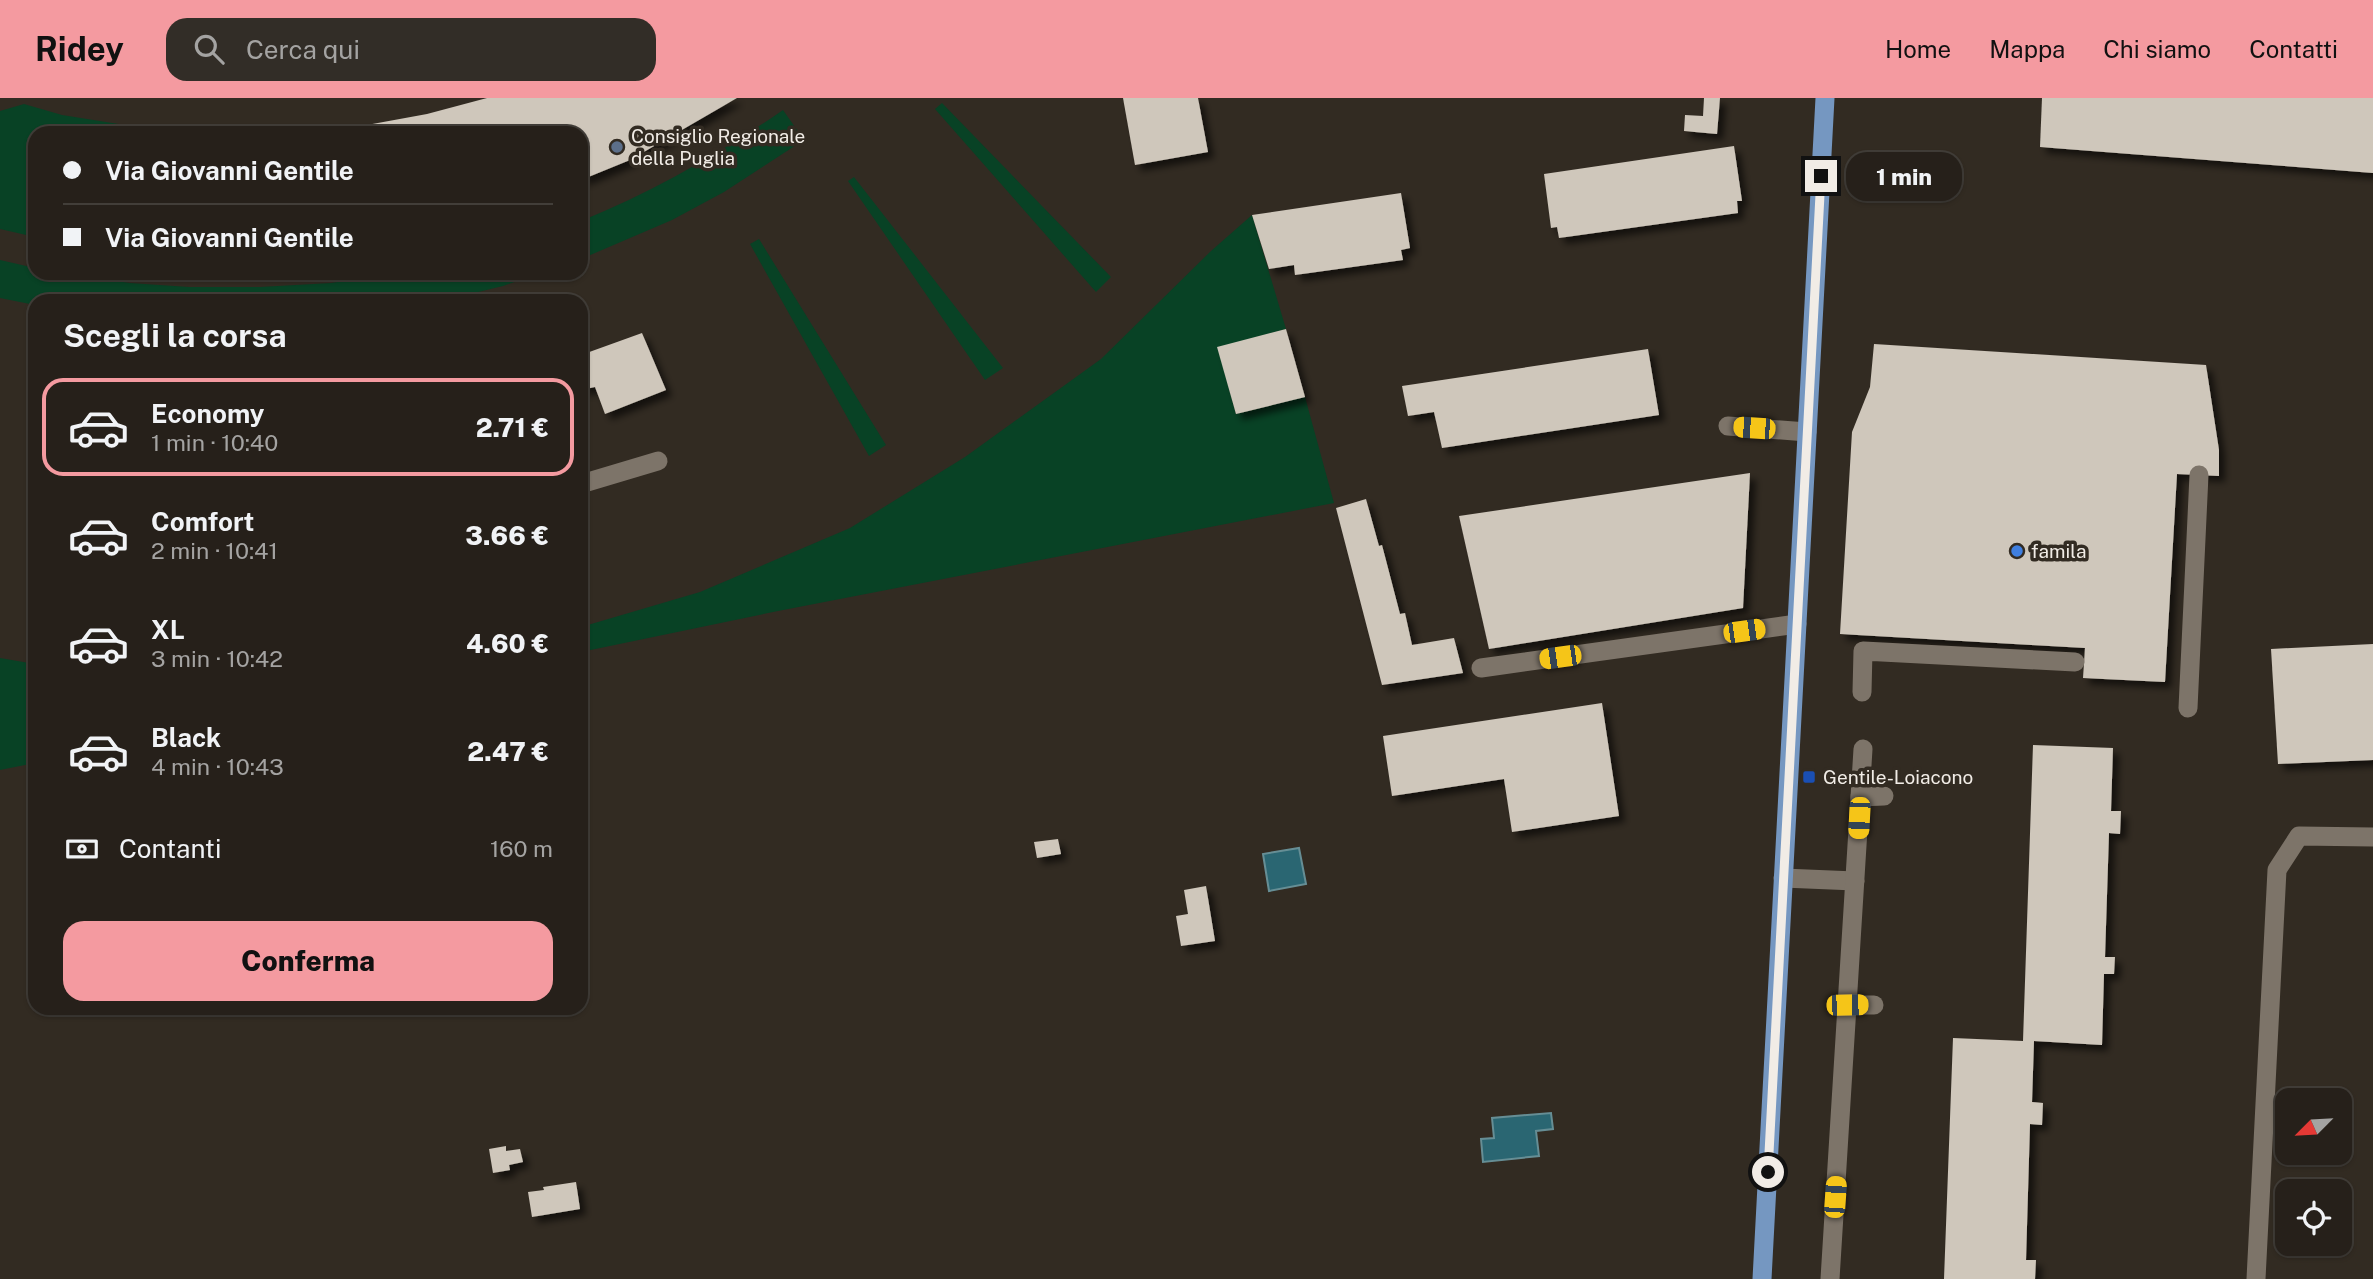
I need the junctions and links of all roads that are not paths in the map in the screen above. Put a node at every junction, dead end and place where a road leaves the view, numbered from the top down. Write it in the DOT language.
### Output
graph roads {
  1 [pos="1825,98"];
  2 [pos="1728,426"];
  3 [pos="1807,432"];
  4 [pos="658,461"];
  5 [pos="2199,475"];
  6 [pos="588,482"];
  7 [pos="1797,624"];
  8 [pos="2075,662"];
  9 [pos="1481,668"];
  10 [pos="1862,692"];
  11 [pos="2188,708"];
  12 [pos="1863,749"];
  13 [pos="1884,796"];
  14 [pos="1860,797"];
  15 [pos="2373,836"];
  16 [pos="1783,878"];
  17 [pos="1855,881"];
  18 [pos="1847,1005"];
  19 [pos="1874,1005"];
  20 [pos="1762,1279"];
  21 [pos="1830,1279"];
  22 [pos="2256,1279"];
  1 -- 3 [label="main road"];
  2 -- 3 [label="street"];
  3 -- 7 [label="main road"];
  4 -- 6 [label="street"];
  5 -- 11 [label="street"];
  7 -- 9 [label="street"];
  7 -- 16 [label="main road"];
  8 -- 10 [label="street"];
  12 -- 14 [label="street"];
  13 -- 14 [label="street"];
  14 -- 17 [label="street"];
  15 -- 22 [label="street"];
  16 -- 17 [label="street"];
  16 -- 20 [label="main road"];
  17 -- 18 [label="street"];
  18 -- 19 [label="street"];
  18 -- 21 [label="street"];
}
